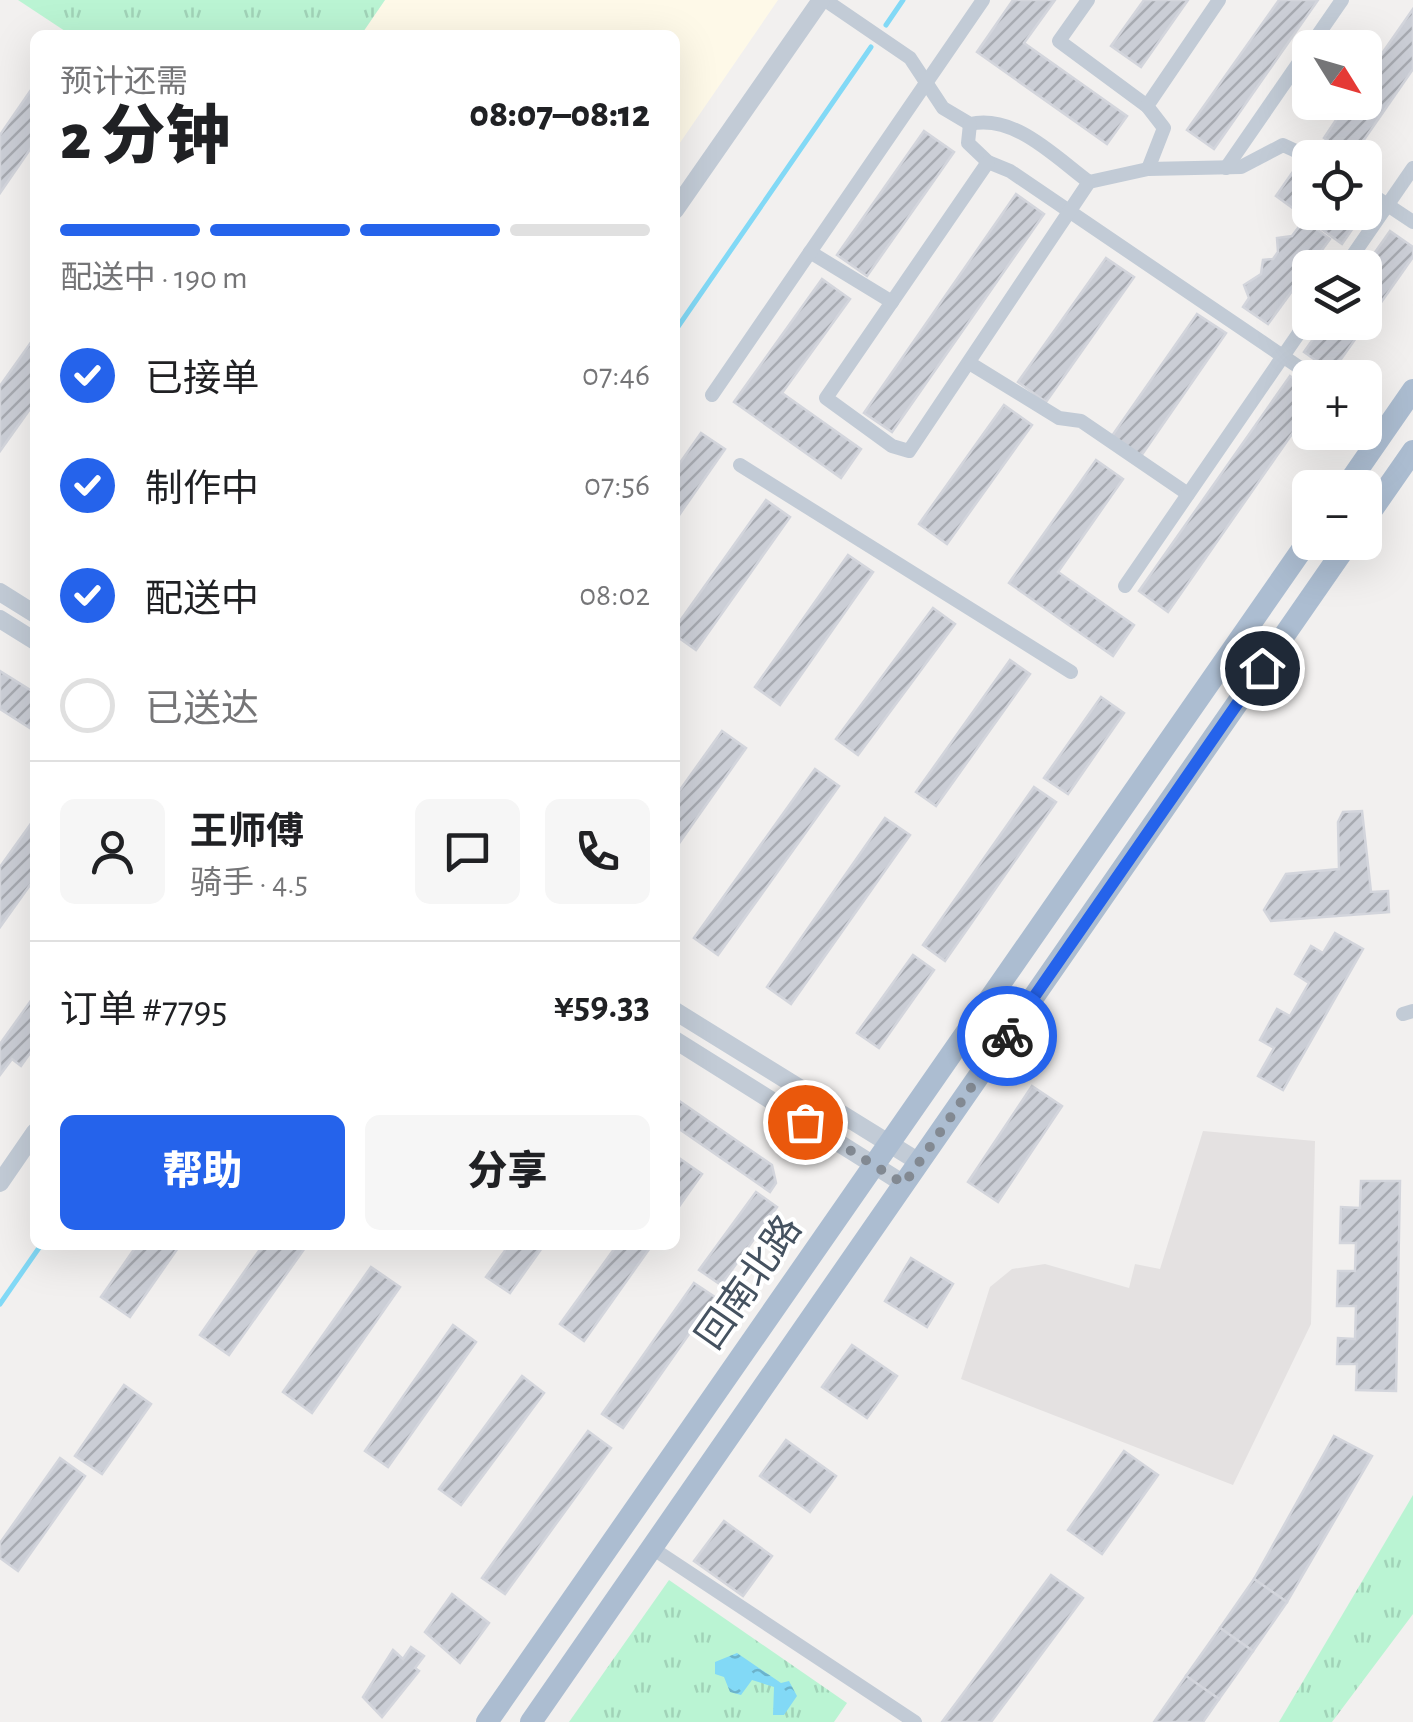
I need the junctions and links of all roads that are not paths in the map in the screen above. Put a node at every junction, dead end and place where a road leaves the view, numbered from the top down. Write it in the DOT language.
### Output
graph roads {
  1 [pos="823,0"];
  2 [pos="983,0"];
  3 [pos="1088,0"];
  4 [pos="1219,0"];
  5 [pos="1342,0"];
  6 [pos="925,84"];
  7 [pos="1147,106"];
  8 [pos="970,124"];
  9 [pos="1292,150"];
  10 [pos="988,162"];
  11 [pos="1226,168"];
  12 [pos="1413,168"];
  13 [pos="1148,169"];
  14 [pos="1090,182"];
  15 [pos="1382,202"];
  16 [pos="680,203"];
  17 [pos="1387,205"];
  18 [pos="1068,215"];
  19 [pos="1413,222"];
  20 [pos="1356,250"];
  21 [pos="810,252"];
  22 [pos="892,302"];
  23 [pos="1294,340"];
  24 [pos="1285,354"];
  25 [pos="1292,360"];
  26 [pos="971,364"];
  27 [pos="1413,390"];
  28 [pos="712,395"];
  29 [pos="1413,451"];
  30 [pos="740,464"];
  31 [pos="1357,470"];
  32 [pos="1188,494"];
  33 [pos="1382,496"];
  34 [pos="1295,560"];
  35 [pos="1337,560"];
  36 [pos="1125,586"];
  37 [pos="0,592"];
  38 [pos="30,611"];
  39 [pos="0,619"];
  40 [pos="30,638"];
  41 [pos="1071,672"];
  42 [pos="680,1014"];
  43 [pos="680,1043"];
  44 [pos="30,1139"];
  45 [pos="889,1144"];
  46 [pos="919,1162"];
  47 [pos="874,1165"];
  48 [pos="0,1182"];
  49 [pos="904,1184"];
  50 [pos="652,1548"];
  51 [pos="486,1722"];
  52 [pos="531,1722"];
  53 [pos="915,1722"];
  1 -- 6 [label="street"];
  1 -- 16 [label="street"];
  2 -- 6 [label="street"];
  3 -- 7 [label="street"];
  4 -- 7 [label="street"];
  5 -- 11 [label="street"];
  6 -- 8 [label="street"];
  6 -- 21 [label="street"];
  7 -- 13 [label="street"];
  8 -- 10 [label="street"];
  8 -- 14 [label="street"];
  9 -- 11 [label="street"];
  10 -- 18 [label="street"];
  10 -- 22 [label="street"];
  11 -- 13 [label="street"];
  12 -- 17 [label="street"];
  13 -- 14 [label="street"];
  14 -- 18 [label="street"];
  15 -- 17 [label="street"];
  17 -- 19 [label="street"];
  17 -- 20 [label="street"];
  18 -- 24 [label="street"];
  18 -- 26 [label="street"];
  21 -- 22 [label="street"];
  21 -- 28 [label="street"];
  22 -- 26 [label="street"];
  23 -- 24 [label="street"];
  24 -- 25 [label="street"];
  24 -- 32 [label="street"];
  26 -- 32 [label="street"];
  27 -- 31 [label="main road"];
  29 -- 33 [label="main road"];
  30 -- 41 [label="street"];
  32 -- 36 [label="street"];
  34 -- 45 [label="main road, 回南北路"];
  35 -- 46 [label="main road, 回南北路"];
  37 -- 38 [label="street"];
  39 -- 40 [label="street"];
  42 -- 45 [label="street"];
  43 -- 47 [label="street"];
  44 -- 48 [label="street"];
  45 -- 46 [label="street"];
  45 -- 47 [label="main road, 回南北路"];
  46 -- 49 [label="main road, 回南北路"];
  47 -- 49 [label="street"];
  47 -- 51 [label="main road, 回南北路"];
  49 -- 50 [label="main road, 回南北路"];
  50 -- 52 [label="main road, 回南北路"];
  50 -- 53 [label="street"];
}
